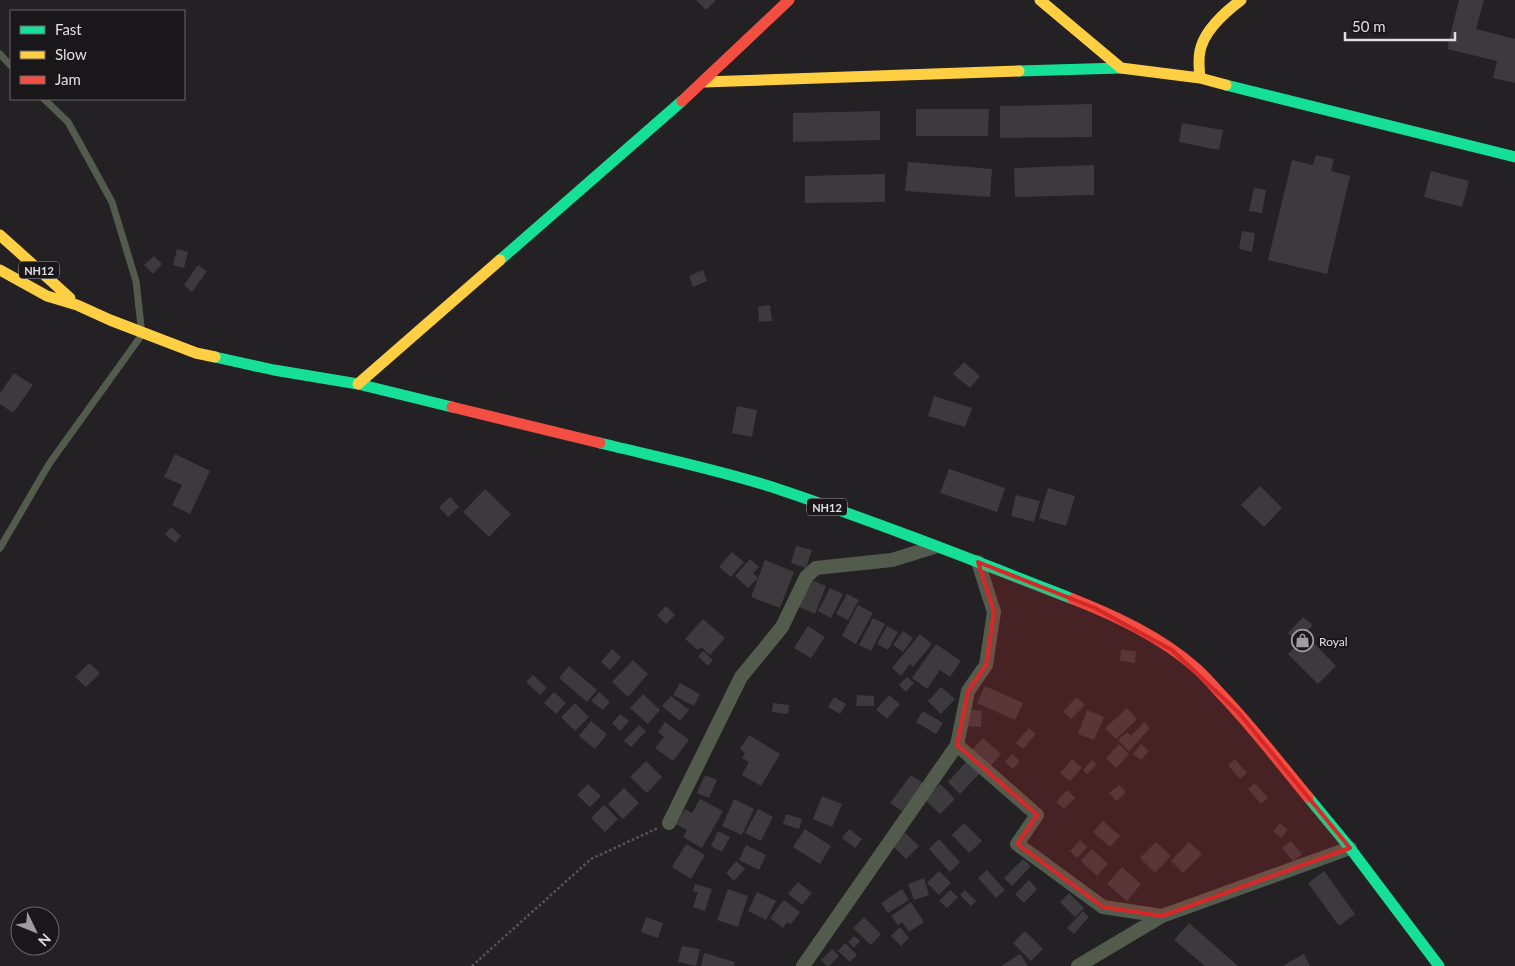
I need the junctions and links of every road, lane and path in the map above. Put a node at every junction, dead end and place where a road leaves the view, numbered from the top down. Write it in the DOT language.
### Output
graph roads {
  1 [pos="789,0"];
  2 [pos="1040,0"];
  3 [pos="1241,0"];
  4 [pos="0,54"];
  5 [pos="10,65"];
  6 [pos="1121,68"];
  7 [pos="1200,78"];
  8 [pos="704,82"];
  9 [pos="45,100"];
  10 [pos="1515,157"];
  11 [pos="0,235"];
  12 [pos="0,270"];
  13 [pos="77,305"];
  14 [pos="142,334"];
  15 [pos="358,384"];
  16 [pos="937,546"];
  17 [pos="0,548"];
  18 [pos="978,562"];
  19 [pos="957,746"];
  20 [pos="669,823"];
  21 [pos="1350,848"];
  22 [pos="1162,916"];
  23 [pos="1436,962"];
  24 [pos="472,966"];
  25 [pos="803,966"];
  26 [pos="1078,966"];
  1 -- 8 [label="main road"];
  2 -- 6 [label="main road"];
  3 -- 7 [label="main road"];
  4 -- 5 [label="lane"];
  6 -- 7 [label="main road"];
  6 -- 8 [label="main road"];
  7 -- 10 [label="main road"];
  8 -- 15 [label="main road"];
  9 -- 14 [label="lane"];
  11 -- 13 [label="main road, NH12"];
  12 -- 13 [label="main road, NH12"];
  13 -- 14 [label="main road, NH12"];
  14 -- 15 [label="main road, NH12"];
  14 -- 17 [label="lane"];
  15 -- 16 [label="main road, NH12"];
  16 -- 18 [label="main road, NH12"];
  16 -- 20 [label="street"];
  18 -- 19 [label="street"];
  18 -- 21 [label="main road, NH12"];
  19 -- 22 [label="street"];
  19 -- 25 [label="street"];
  20 -- 24 [label="path"];
  21 -- 22 [label="street"];
  21 -- 23 [label="main road, NH12"];
  22 -- 26 [label="street"];
}
